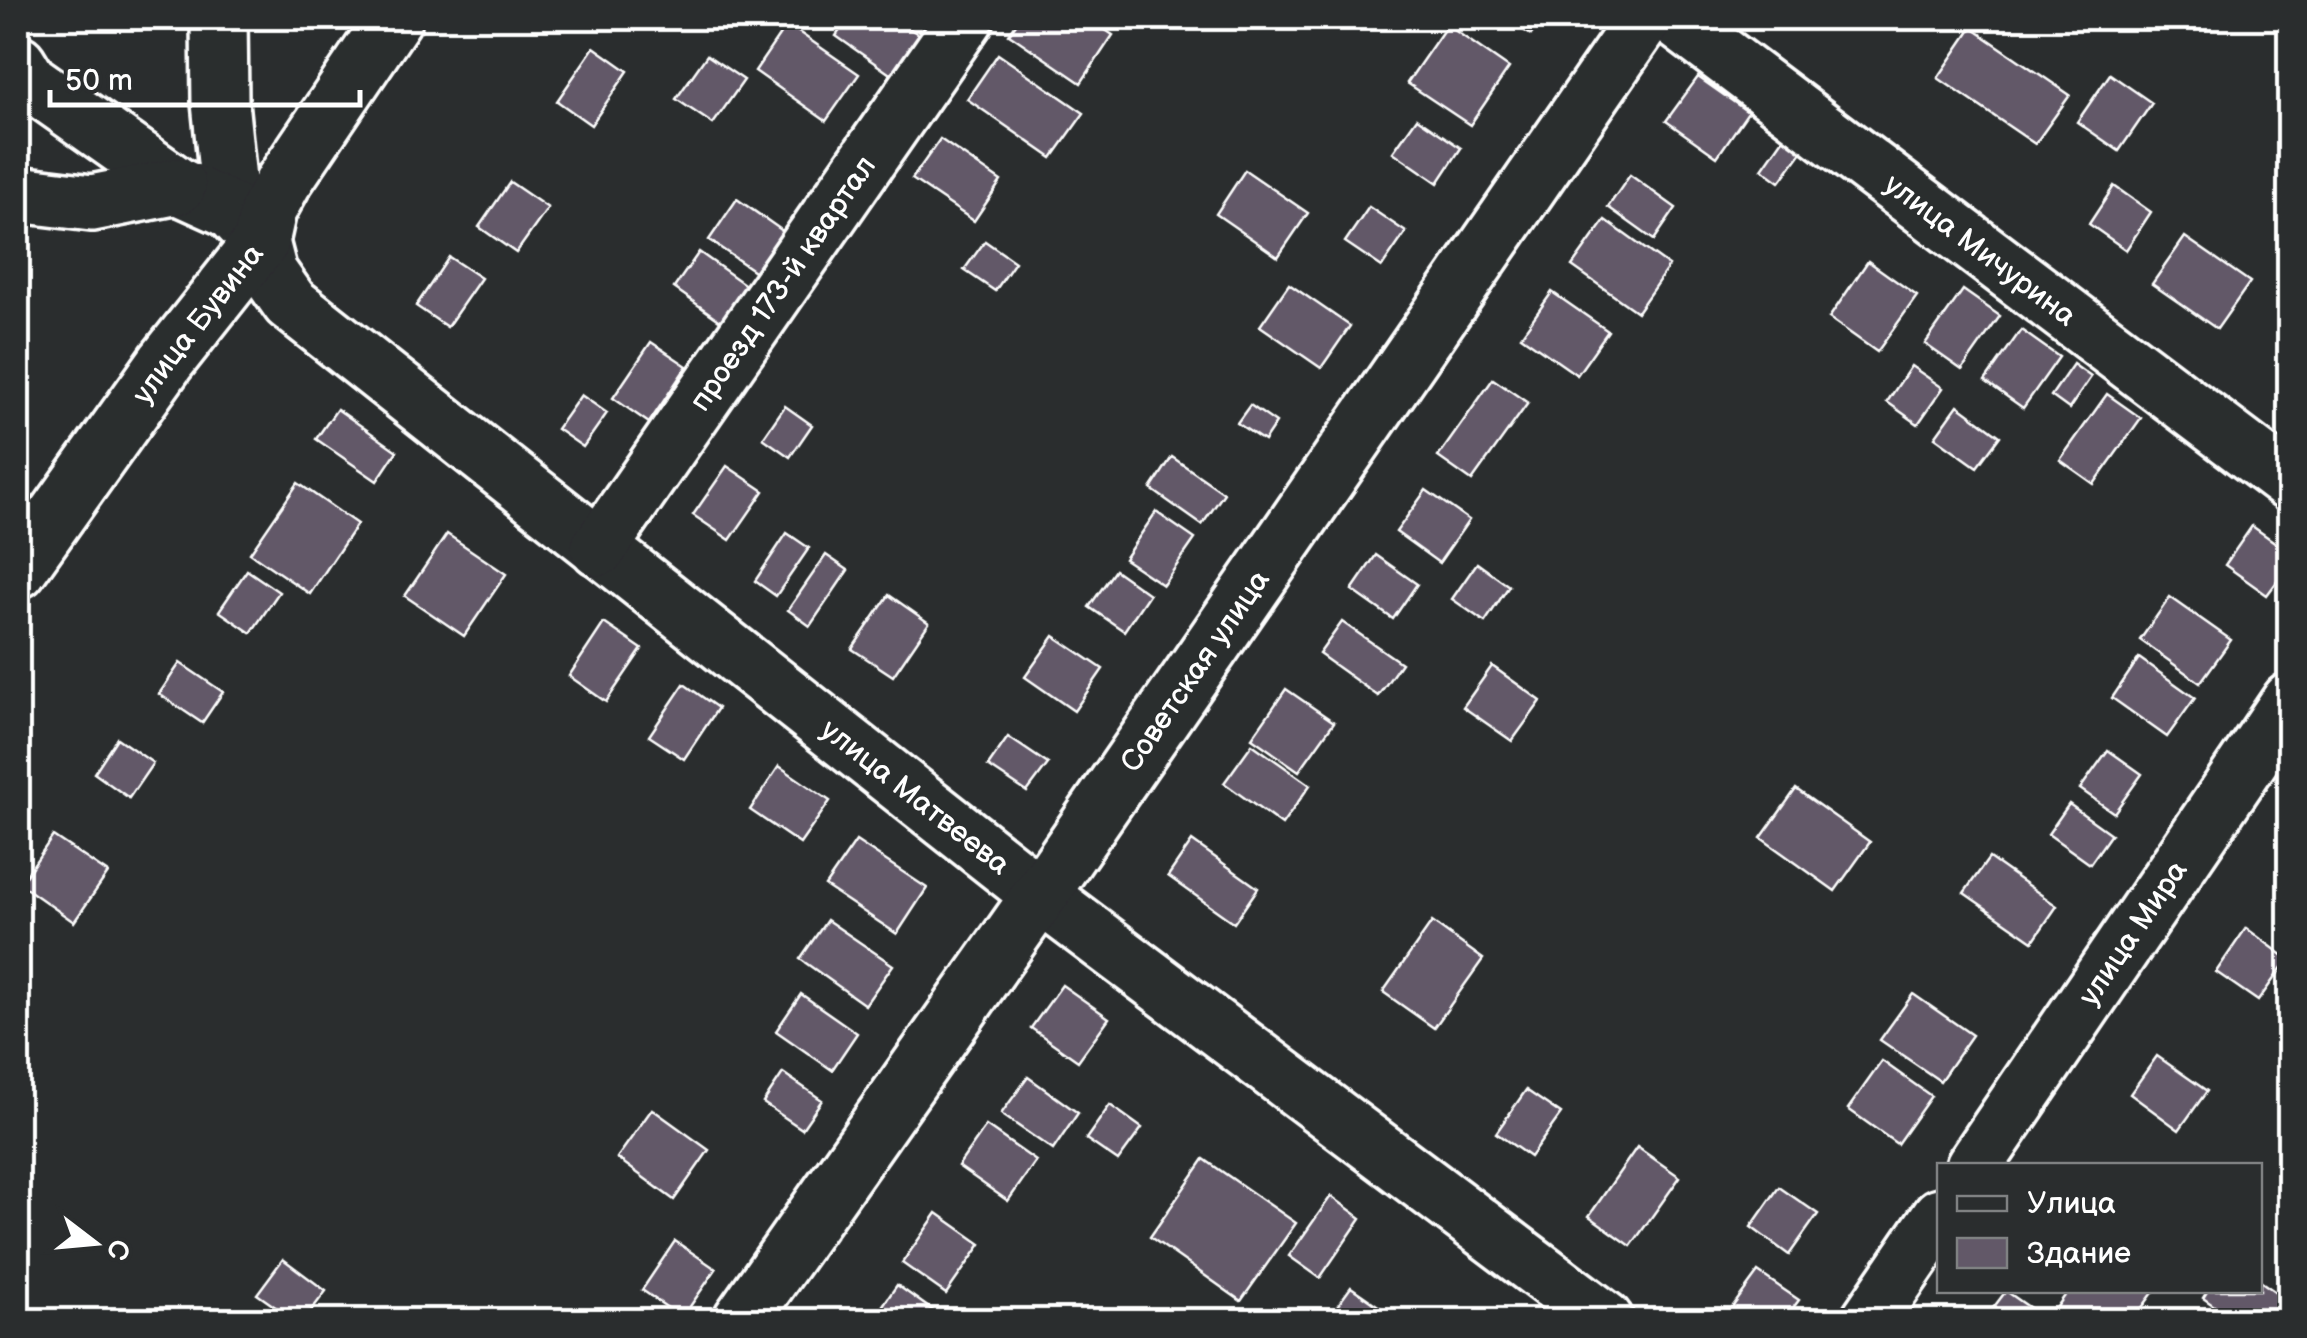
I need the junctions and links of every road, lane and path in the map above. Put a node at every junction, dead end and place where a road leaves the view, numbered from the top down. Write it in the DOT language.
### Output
graph roads {
  1 [pos="219,18"];
  2 [pos="394,18"];
  3 [pos="966,18"];
  4 [pos="1646,18"];
  5 [pos="1673,18"];
  6 [pos="18,63"];
  7 [pos="178,186"];
  8 [pos="18,194"];
  9 [pos="246,226"];
  10 [pos="2290,483"];
  11 [pos="599,548"];
  12 [pos="18,570"];
  13 [pos="2290,701"];
  14 [pos="1040,895"];
  15 [pos="1976,1163"];
  16 [pos="1937,1220"];
  17 [pos="741,1320"];
  18 [pos="1604,1320"];
  19 [pos="1869,1320"];
  1 -- 9 [label="street, улица Матвеева"];
  2 -- 9 [label="street, улица Бувина"];
  3 -- 11 [label="street, проезд 173-й квартал"];
  4 -- 14 [label="street, Советская улица"];
  5 -- 10 [label="street, улица Мичурина"];
  6 -- 7 [label="street"];
  7 -- 8 [label="street"];
  7 -- 9 [label="street"];
  9 -- 11 [label="street, улица Матвеева"];
  9 -- 12 [label="street, улица Бувина"];
  11 -- 14 [label="street, улица Матвеева"];
  13 -- 15 [label="street, улица Мира"];
  14 -- 17 [label="street, Советская улица"];
  14 -- 18 [label="street, улица Матвеева"];
  16 -- 19 [label="street"];
}
